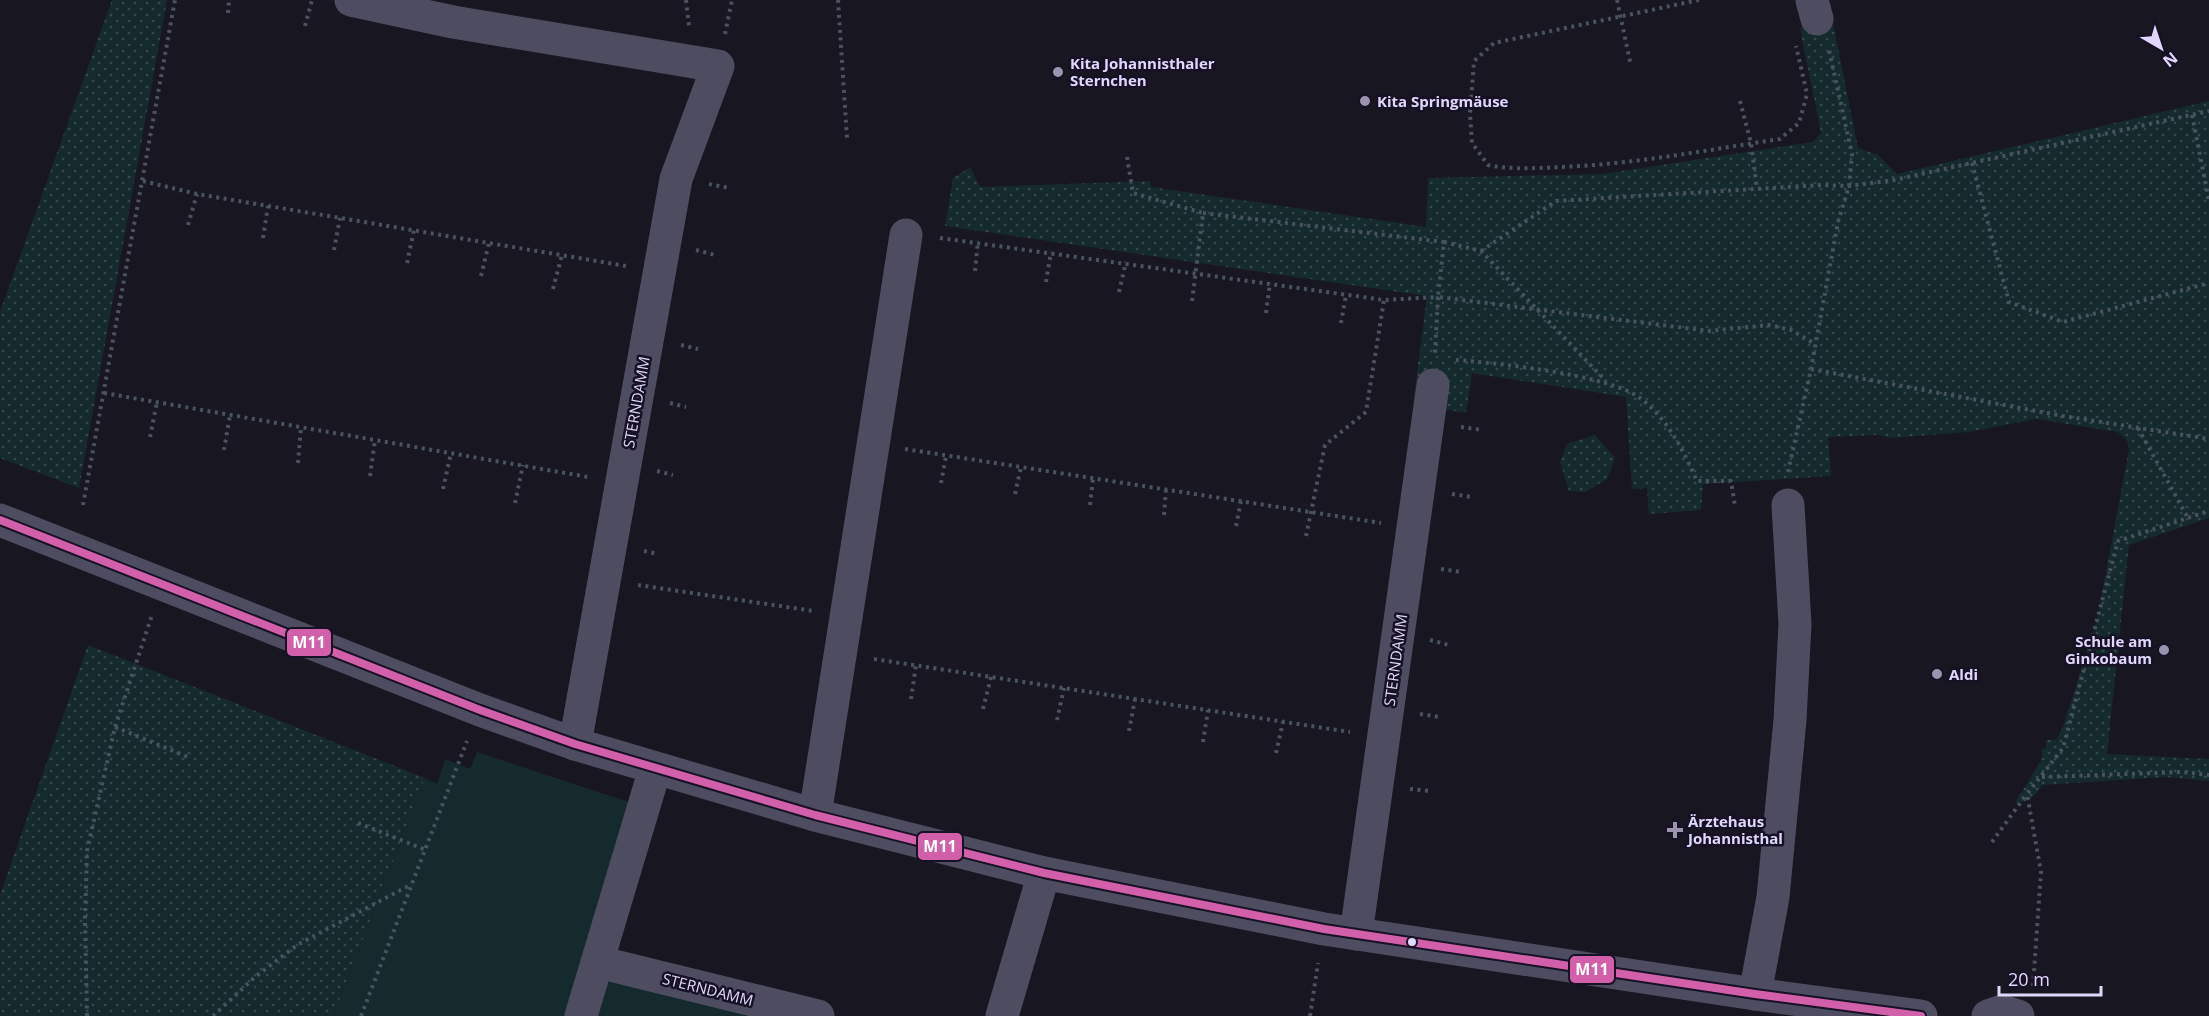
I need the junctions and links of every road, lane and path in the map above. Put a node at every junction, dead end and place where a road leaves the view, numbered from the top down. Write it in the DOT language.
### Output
graph roads {
  1 [pos="175,0"];
  2 [pos="229,0"];
  3 [pos="312,0"];
  4 [pos="351,0"];
  5 [pos="838,0"];
  6 [pos="1617,0"];
  7 [pos="1699,0"];
  8 [pos="228,13"];
  9 [pos="1620,17"];
  10 [pos="1808,20"];
  11 [pos="305,26"];
  12 [pos="1631,66"];
  13 [pos="1740,101"];
  14 [pos="2209,111"];
  15 [pos="2192,115"];
  16 [pos="847,138"];
  17 [pos="1751,143"];
  18 [pos="1127,157"];
  19 [pos="1972,164"];
  20 [pos="143,181"];
  21 [pos="1849,186"];
  22 [pos="1757,189"];
  23 [pos="197,194"];
  24 [pos="2209,201"];
  25 [pos="268,206"];
  26 [pos="1203,213"];
  27 [pos="340,218"];
  28 [pos="188,225"];
  29 [pos="414,230"];
  30 [pos="906,235"];
  31 [pos="263,238"];
  32 [pos="978,241"];
  33 [pos="1444,242"];
  34 [pos="489,243"];
  35 [pos="334,250"];
  36 [pos="1481,251"];
  37 [pos="1051,252"];
  38 [pos="562,255"];
  39 [pos="1125,262"];
  40 [pos="407,263"];
  41 [pos="975,271"];
  42 [pos="659,272"];
  43 [pos="1196,273"];
  44 [pos="481,276"];
  45 [pos="1046,282"];
  46 [pos="2209,283"];
  47 [pos="1270,284"];
  48 [pos="553,289"];
  49 [pos="1119,292"];
  50 [pos="1346,295"];
  51 [pos="1438,297"];
  52 [pos="1384,300"];
  53 [pos="1192,302"];
  54 [pos="1535,307"];
  55 [pos="1266,313"];
  56 [pos="1341,323"];
  57 [pos="1815,344"];
  58 [pos="1454,360"];
  59 [pos="1811,369"];
  60 [pos="1434,372"];
  61 [pos="1606,382"];
  62 [pos="104,393"];
  63 [pos="157,402"];
  64 [pos="230,415"];
  65 [pos="302,427"];
  66 [pos="1457,427"];
  67 [pos="2138,428"];
  68 [pos="1482,430"];
  69 [pos="150,436"];
  70 [pos="2209,439"];
  71 [pos="375,440"];
  72 [pos="873,444"];
  73 [pos="224,450"];
  74 [pos="451,453"];
  75 [pos="946,456"];
  76 [pos="298,463"];
  77 [pos="523,465"];
  78 [pos="1021,467"];
  79 [pos="370,476"];
  80 [pos="1093,478"];
  81 [pos="621,483"];
  82 [pos="940,483"];
  83 [pos="443,489"];
  84 [pos="1166,489"];
  85 [pos="1015,494"];
  86 [pos="1448,494"];
  87 [pos="1472,497"];
  88 [pos="1241,501"];
  89 [pos="515,502"];
  90 [pos="83,505"];
  91 [pos="1089,505"];
  92 [pos="1788,505"];
  93 [pos="1736,506"];
  94 [pos="2209,511"];
  95 [pos="1310,512"];
  96 [pos="1164,515"];
  97 [pos="2188,518"];
  98 [pos="0,520"];
  99 [pos="1236,526"];
  100 [pos="1414,528"];
  101 [pos="1306,536"];
  102 [pos="1437,568"];
  103 [pos="1461,572"];
  104 [pos="604,580"];
  105 [pos="162,584"];
  106 [pos="845,616"];
  107 [pos="1427,640"];
  108 [pos="1449,645"];
  109 [pos="839,654"];
  110 [pos="916,665"];
  111 [pos="991,677"];
  112 [pos="1064,688"];
  113 [pos="911,699"];
  114 [pos="1135,699"];
  115 [pos="983,709"];
  116 [pos="480,710"];
  117 [pos="1209,711"];
  118 [pos="1416,714"];
  119 [pos="1440,717"];
  120 [pos="1058,720"];
  121 [pos="1283,722"];
  122 [pos="115,727"];
  123 [pos="1129,731"];
  124 [pos="1383,737"];
  125 [pos="1203,742"];
  126 [pos="575,744"];
  127 [pos="1276,753"];
  128 [pos="188,757"];
  129 [pos="655,769"];
  130 [pos="2209,775"];
  131 [pos="2042,777"];
  132 [pos="1406,789"];
  133 [pos="1430,791"];
  134 [pos="2027,794"];
  135 [pos="815,816"];
  136 [pos="358,823"];
  137 [pos="1992,842"];
  138 [pos="426,850"];
  139 [pos="1044,873"];
  140 [pos="413,884"];
  141 [pos="1356,934"];
  142 [pos="1318,959"];
  143 [pos="598,962"];
  144 [pos="1755,994"];
  145 [pos="2025,1005"];
  146 [pos="87,1016"];
  147 [pos="213,1016"];
  148 [pos="361,1016"];
  149 [pos="581,1016"];
  150 [pos="818,1016"];
  151 [pos="1002,1016"];
  152 [pos="1310,1016"];
  153 [pos="1921,1016"];
  154 [pos="1988,1016"];
  1 -- 20 [label="path"];
  2 -- 8 [label="path"];
  3 -- 11 [label="path"];
  4 -- 42 [label="street, STERNDAMM"];
  5 -- 16 [label="path"];
  6 -- 9 [label="path"];
  7 -- 9 [label="path"];
  9 -- 12 [label="path"];
  9 -- 17 [label="path"];
  10 -- 17 [label="path"];
  10 -- 21 [label="path"];
  13 -- 17 [label="path"];
  14 -- 15 [label="path"];
  15 -- 19 [label="path"];
  15 -- 24 [label="path"];
  17 -- 22 [label="path"];
  18 -- 26 [label="path"];
  19 -- 21 [label="path"];
  19 -- 46 [label="path"];
  20 -- 23 [label="path"];
  20 -- 62 [label="path"];
  21 -- 22 [label="path"];
  21 -- 57 [label="path"];
  22 -- 36 [label="path"];
  23 -- 25 [label="path"];
  23 -- 28 [label="path"];
  25 -- 27 [label="path"];
  25 -- 31 [label="path"];
  26 -- 33 [label="path"];
  26 -- 43 [label="path"];
  27 -- 29 [label="path"];
  27 -- 35 [label="path"];
  29 -- 34 [label="path"];
  29 -- 40 [label="path"];
  30 -- 32 [label="path"];
  30 -- 72 [label="street"];
  32 -- 37 [label="path"];
  32 -- 41 [label="path"];
  33 -- 36 [label="path"];
  33 -- 51 [label="path"];
  34 -- 38 [label="path"];
  34 -- 44 [label="path"];
  36 -- 54 [label="path"];
  37 -- 39 [label="path"];
  37 -- 45 [label="path"];
  38 -- 42 [label="path"];
  38 -- 48 [label="path"];
  39 -- 43 [label="path"];
  39 -- 49 [label="path"];
  42 -- 81 [label="street, STERNDAMM"];
  43 -- 47 [label="path"];
  43 -- 53 [label="path"];
  47 -- 50 [label="path"];
  47 -- 55 [label="path"];
  50 -- 52 [label="path"];
  50 -- 56 [label="path"];
  51 -- 52 [label="path"];
  51 -- 54 [label="path"];
  51 -- 60 [label="path"];
  52 -- 95 [label="path"];
  54 -- 57 [label="path"];
  54 -- 61 [label="path"];
  57 -- 59 [label="path"];
  58 -- 61 [label="path"];
  59 -- 67 [label="path"];
  59 -- 92 [label="path"];
  60 -- 100 [label="street, STERNDAMM"];
  61 -- 93 [label="path"];
  62 -- 63 [label="path"];
  62 -- 90 [label="path"];
  63 -- 64 [label="path"];
  63 -- 69 [label="path"];
  64 -- 65 [label="path"];
  64 -- 73 [label="path"];
  65 -- 71 [label="path"];
  65 -- 76 [label="path"];
  66 -- 68 [label="path"];
  67 -- 70 [label="path"];
  67 -- 97 [label="path"];
  71 -- 74 [label="path"];
  71 -- 79 [label="path"];
  72 -- 75 [label="path"];
  72 -- 106 [label="street"];
  74 -- 77 [label="path"];
  74 -- 83 [label="path"];
  75 -- 78 [label="path"];
  75 -- 82 [label="path"];
  77 -- 81 [label="path"];
  77 -- 89 [label="path"];
  78 -- 80 [label="path"];
  78 -- 85 [label="path"];
  80 -- 84 [label="path"];
  80 -- 91 [label="path"];
  81 -- 104 [label="street, STERNDAMM"];
  84 -- 88 [label="path"];
  84 -- 96 [label="path"];
  86 -- 87 [label="path"];
  88 -- 95 [label="path"];
  88 -- 99 [label="path"];
  92 -- 144 [label="street"];
  94 -- 97 [label="path"];
  95 -- 100 [label="path"];
  95 -- 101 [label="path"];
  97 -- 131 [label="path"];
  98 -- 105 [label="street"];
  100 -- 124 [label="street, STERNDAMM"];
  102 -- 103 [label="path"];
  104 -- 106 [label="path"];
  104 -- 126 [label="street, STERNDAMM"];
  105 -- 116 [label="street"];
  105 -- 122 [label="path"];
  106 -- 109 [label="street"];
  107 -- 108 [label="path"];
  109 -- 110 [label="path"];
  109 -- 135 [label="street"];
  110 -- 111 [label="path"];
  110 -- 113 [label="path"];
  111 -- 112 [label="path"];
  111 -- 115 [label="path"];
  112 -- 114 [label="path"];
  112 -- 120 [label="path"];
  114 -- 117 [label="path"];
  114 -- 123 [label="path"];
  116 -- 126 [label="street"];
  116 -- 138 [label="path"];
  117 -- 121 [label="path"];
  117 -- 125 [label="path"];
  118 -- 119 [label="path"];
  121 -- 124 [label="path"];
  121 -- 127 [label="path"];
  122 -- 128 [label="path"];
  122 -- 146 [label="path"];
  124 -- 141 [label="street, STERNDAMM"];
  126 -- 129 [label="street"];
  129 -- 135 [label="street"];
  129 -- 143 [label="street"];
  130 -- 131 [label="path"];
  131 -- 134 [label="path"];
  132 -- 133 [label="path"];
  134 -- 137 [label="path"];
  134 -- 145 [label="path"];
  135 -- 139 [label="street"];
  136 -- 138 [label="path"];
  138 -- 140 [label="path"];
  139 -- 141 [label="street"];
  139 -- 151 [label="street"];
  140 -- 147 [label="path"];
  140 -- 148 [label="path"];
  141 -- 144 [label="street"];
  142 -- 152 [label="path"];
  143 -- 149 [label="street"];
  143 -- 150 [label="street, STERNDAMM"];
  144 -- 153 [label="street"];
  145 -- 154 [label="street"];
}
